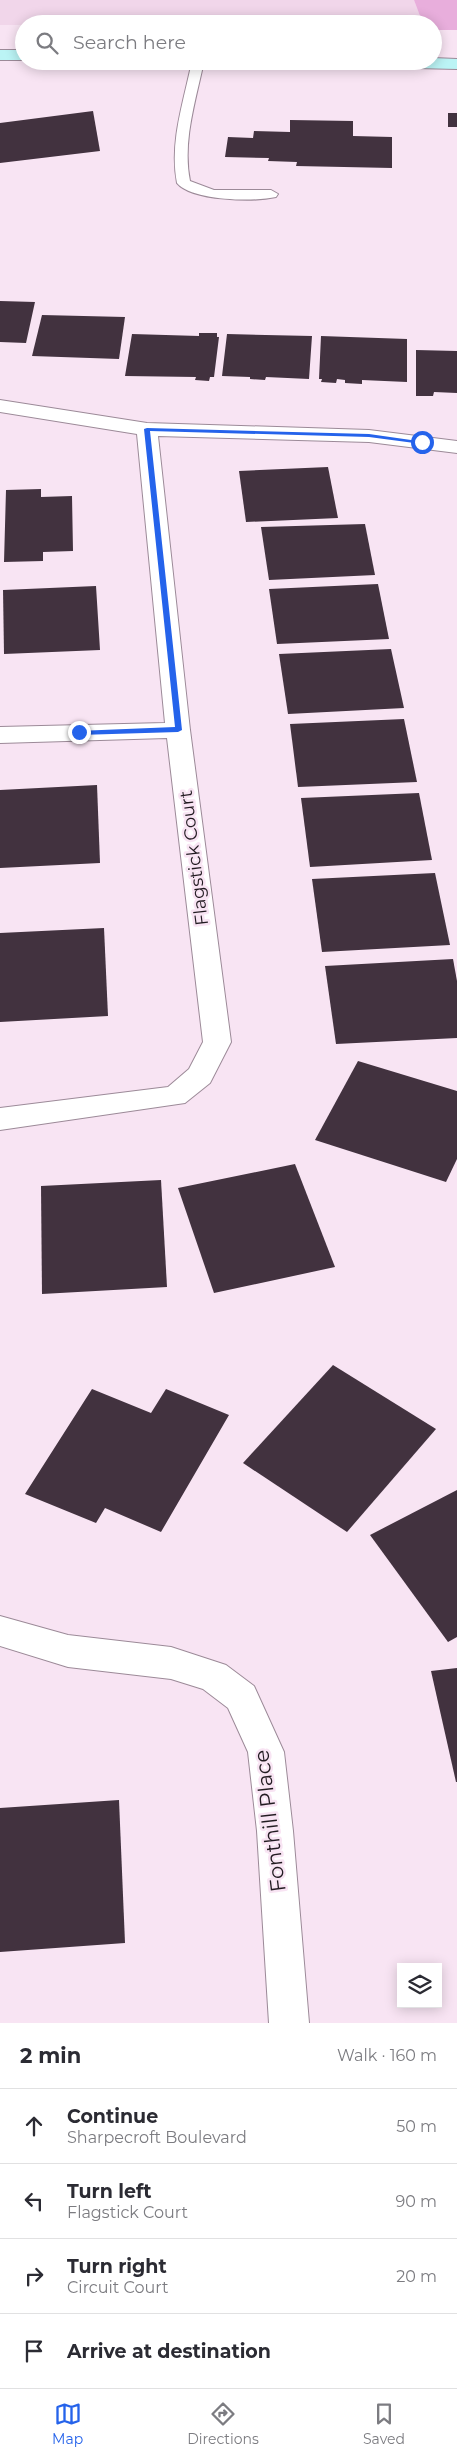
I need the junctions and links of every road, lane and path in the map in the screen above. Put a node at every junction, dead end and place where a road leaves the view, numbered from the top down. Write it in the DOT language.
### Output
graph roads {
  1 [pos="0,55"];
  2 [pos="15,55"];
  3 [pos="442,64"];
  4 [pos="457,64"];
  5 [pos="196,70"];
  6 [pos="271,194"];
  7 [pos="0,406"];
  8 [pos="147,429"];
  9 [pos="457,447"];
  10 [pos="178,730"];
  11 [pos="0,735"];
  12 [pos="0,1119"];
  13 [pos="0,1630"];
  14 [pos="289,2023"];
  1 -- 2 [label="main road"];
  3 -- 4 [label="main road"];
  5 -- 6 [label="lane"];
  7 -- 8 [label="street"];
  8 -- 9 [label="street"];
  8 -- 10 [label="street, Flagstick Court"];
  10 -- 11 [label="street"];
  10 -- 12 [label="street, Flagstick Court"];
  13 -- 14 [label="street, Fonthill Place"];
}
